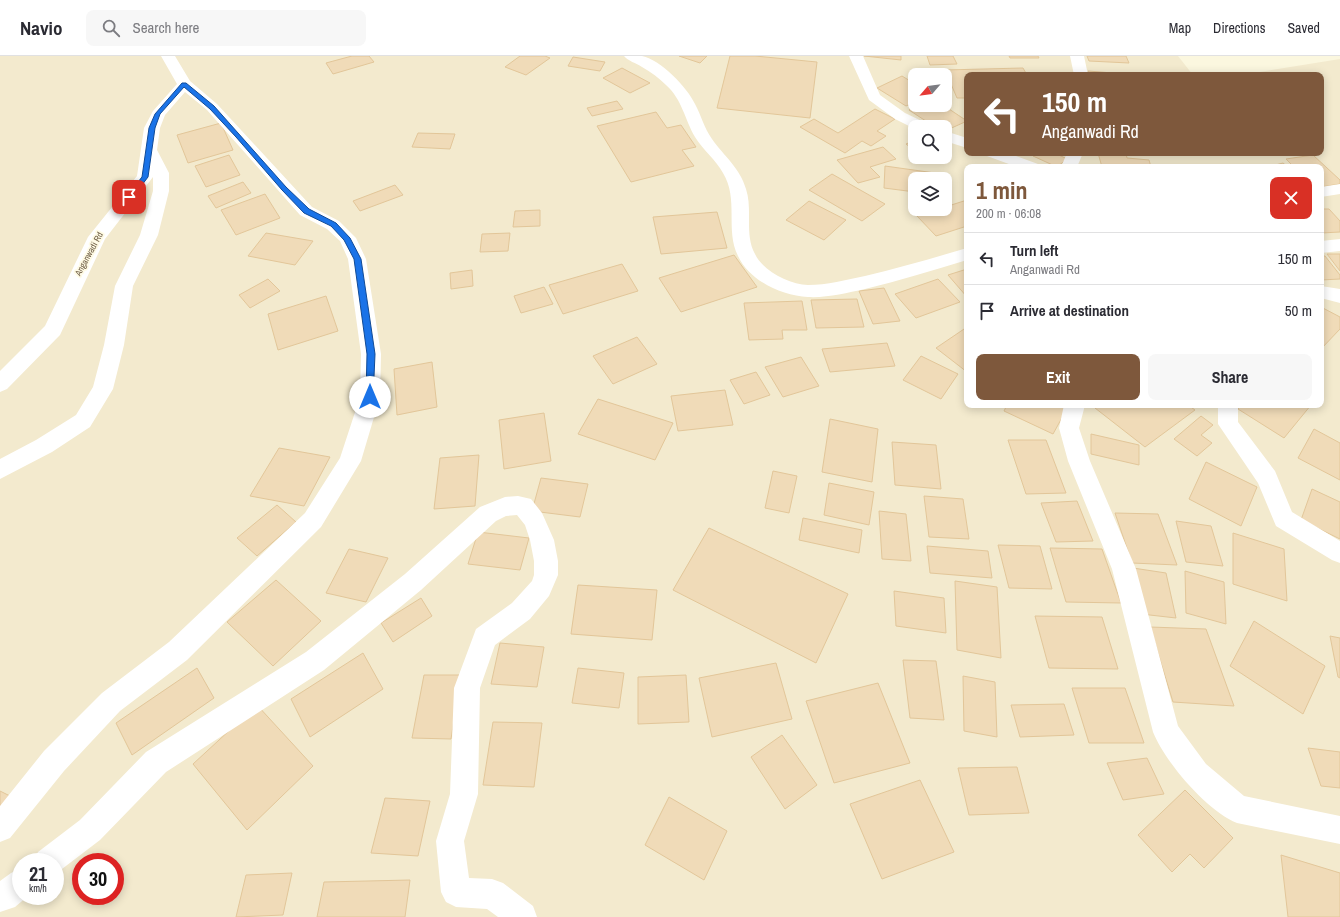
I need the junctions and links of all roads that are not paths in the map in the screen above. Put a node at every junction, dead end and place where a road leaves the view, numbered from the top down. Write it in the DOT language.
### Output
graph roads {
  1 [pos="168,56"];
  2 [pos="631,56"];
  3 [pos="856,56"];
  4 [pos="1077,56"];
  5 [pos="1080,72"];
  6 [pos="184,84"];
  7 [pos="908,120"];
  8 [pos="952,138"];
  9 [pos="964,142"];
  10 [pos="149,150"];
  11 [pos="1001,156"];
  12 [pos="1024,164"];
  13 [pos="1340,190"];
  14 [pos="1324,192"];
  15 [pos="1340,245"];
  16 [pos="1324,247"];
  17 [pos="964,255"];
  18 [pos="1324,293"];
  19 [pos="1340,296"];
  20 [pos="0,384"];
  21 [pos="1073,408"];
  22 [pos="1228,408"];
  23 [pos="0,470"];
  24 [pos="1340,553"];
  25 [pos="0,828"];
  26 [pos="1340,830"];
  27 [pos="60,853"];
  28 [pos="12,890"];
  29 [pos="0,897"];
  30 [pos="522,917"];
  1 -- 6 [label="street"];
  2 -- 17 [label="street"];
  3 -- 7 [label="street"];
  4 -- 5 [label="street"];
  6 -- 10 [label="street, Anganwadi Rd"];
  6 -- 25 [label="street"];
  8 -- 9 [label="street"];
  10 -- 20 [label="street, Anganwadi Rd"];
  10 -- 23 [label="street"];
  11 -- 12 [label="street"];
  13 -- 14 [label="street"];
  15 -- 16 [label="street"];
  18 -- 19 [label="street"];
  21 -- 26 [label="street"];
  22 -- 24 [label="street"];
  27 -- 30 [label="street"];
  28 -- 29 [label="street"];
}
